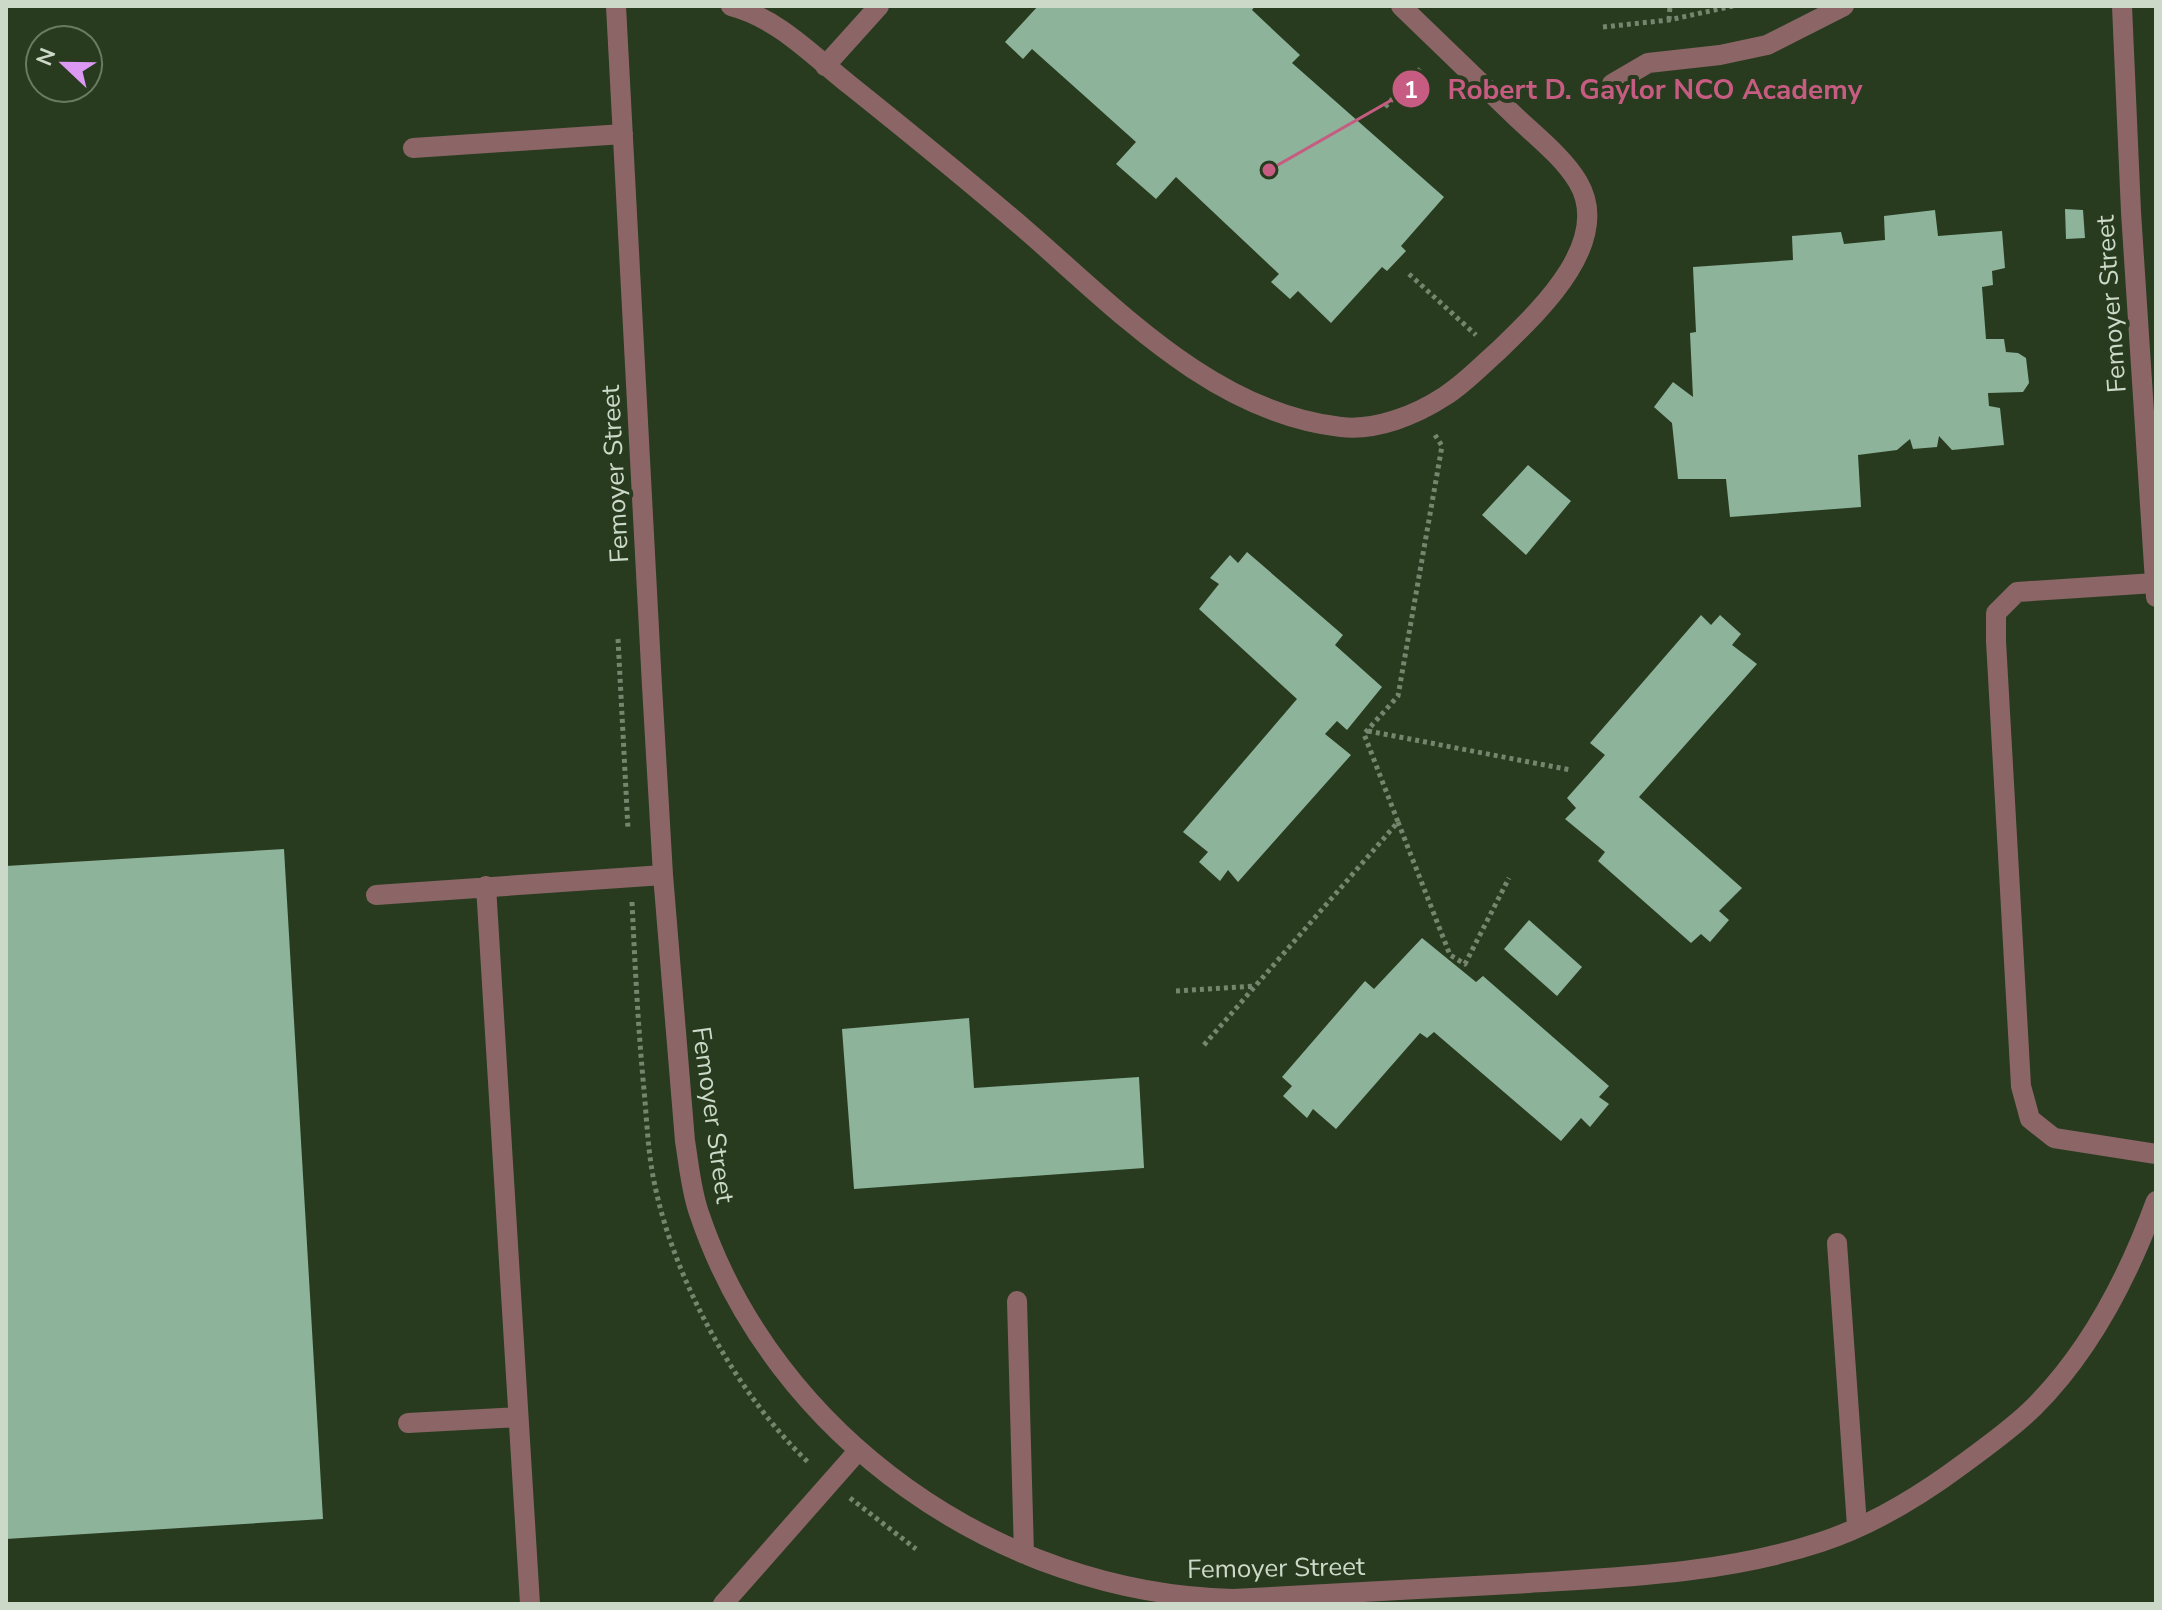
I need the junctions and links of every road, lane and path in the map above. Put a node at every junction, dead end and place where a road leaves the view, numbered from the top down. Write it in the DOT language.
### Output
graph roads {
  1 [pos="620,6"];
  2 [pos="731,6"];
  3 [pos="879,6"];
  4 [pos="1401,6"];
  5 [pos="1670,6"];
  6 [pos="1733,6"];
  7 [pos="1844,6"];
  8 [pos="2122,6"];
  9 [pos="1669,20"];
  10 [pos="1603,27"];
  11 [pos="1442,45"];
  12 [pos="825,66"];
  13 [pos="1612,84"];
  14 [pos="1385,107"];
  15 [pos="623,134"];
  16 [pos="413,148"];
  17 [pos="1409,274"];
  18 [pos="1495,353"];
  19 [pos="1421,409"];
  20 [pos="2155,583"];
  21 [pos="2156,597"];
  22 [pos="1367,731"];
  23 [pos="1571,770"];
  24 [pos="1398,822"];
  25 [pos="663,875"];
  26 [pos="1509,878"];
  27 [pos="486,886"];
  28 [pos="376,895"];
  29 [pos="1256,986"];
  30 [pos="1176,991"];
  31 [pos="1204,1045"];
  32 [pos="2156,1154"];
  33 [pos="2156,1201"];
  34 [pos="1837,1243"];
  35 [pos="1017,1301"];
  36 [pos="518,1417"];
  37 [pos="408,1423"];
  38 [pos="858,1451"];
  39 [pos="1857,1526"];
  40 [pos="1024,1554"];
  41 [pos="530,1604"];
  42 [pos="723,1604"];
  1 -- 15 [label="street, Femoyer Street"];
  2 -- 12 [label="street"];
  3 -- 12 [label="street"];
  4 -- 11 [label="street"];
  5 -- 9 [label="path"];
  6 -- 9 [label="path"];
  7 -- 13 [label="street"];
  8 -- 20 [label="street, Femoyer Street"];
  9 -- 10 [label="path"];
  11 -- 14 [label="path"];
  11 -- 18 [label="street"];
  12 -- 19 [label="street"];
  15 -- 16 [label="street"];
  15 -- 25 [label="street, Femoyer Street"];
  17 -- 18 [label="path"];
  18 -- 19 [label="street"];
  19 -- 22 [label="path"];
  20 -- 21 [label="street, Femoyer Street"];
  20 -- 32 [label="street"];
  22 -- 23 [label="path"];
  22 -- 24 [label="path"];
  24 -- 26 [label="path"];
  24 -- 29 [label="path"];
  25 -- 27 [label="street"];
  25 -- 38 [label="street, Femoyer Street"];
  27 -- 28 [label="street"];
  27 -- 36 [label="street"];
  29 -- 30 [label="path"];
  29 -- 31 [label="path"];
  33 -- 39 [label="street, Femoyer Street"];
  34 -- 39 [label="street"];
  35 -- 40 [label="street"];
  36 -- 37 [label="street"];
  36 -- 41 [label="street"];
  38 -- 40 [label="street, Femoyer Street"];
  38 -- 42 [label="street"];
  39 -- 40 [label="street, Femoyer Street"];
}
